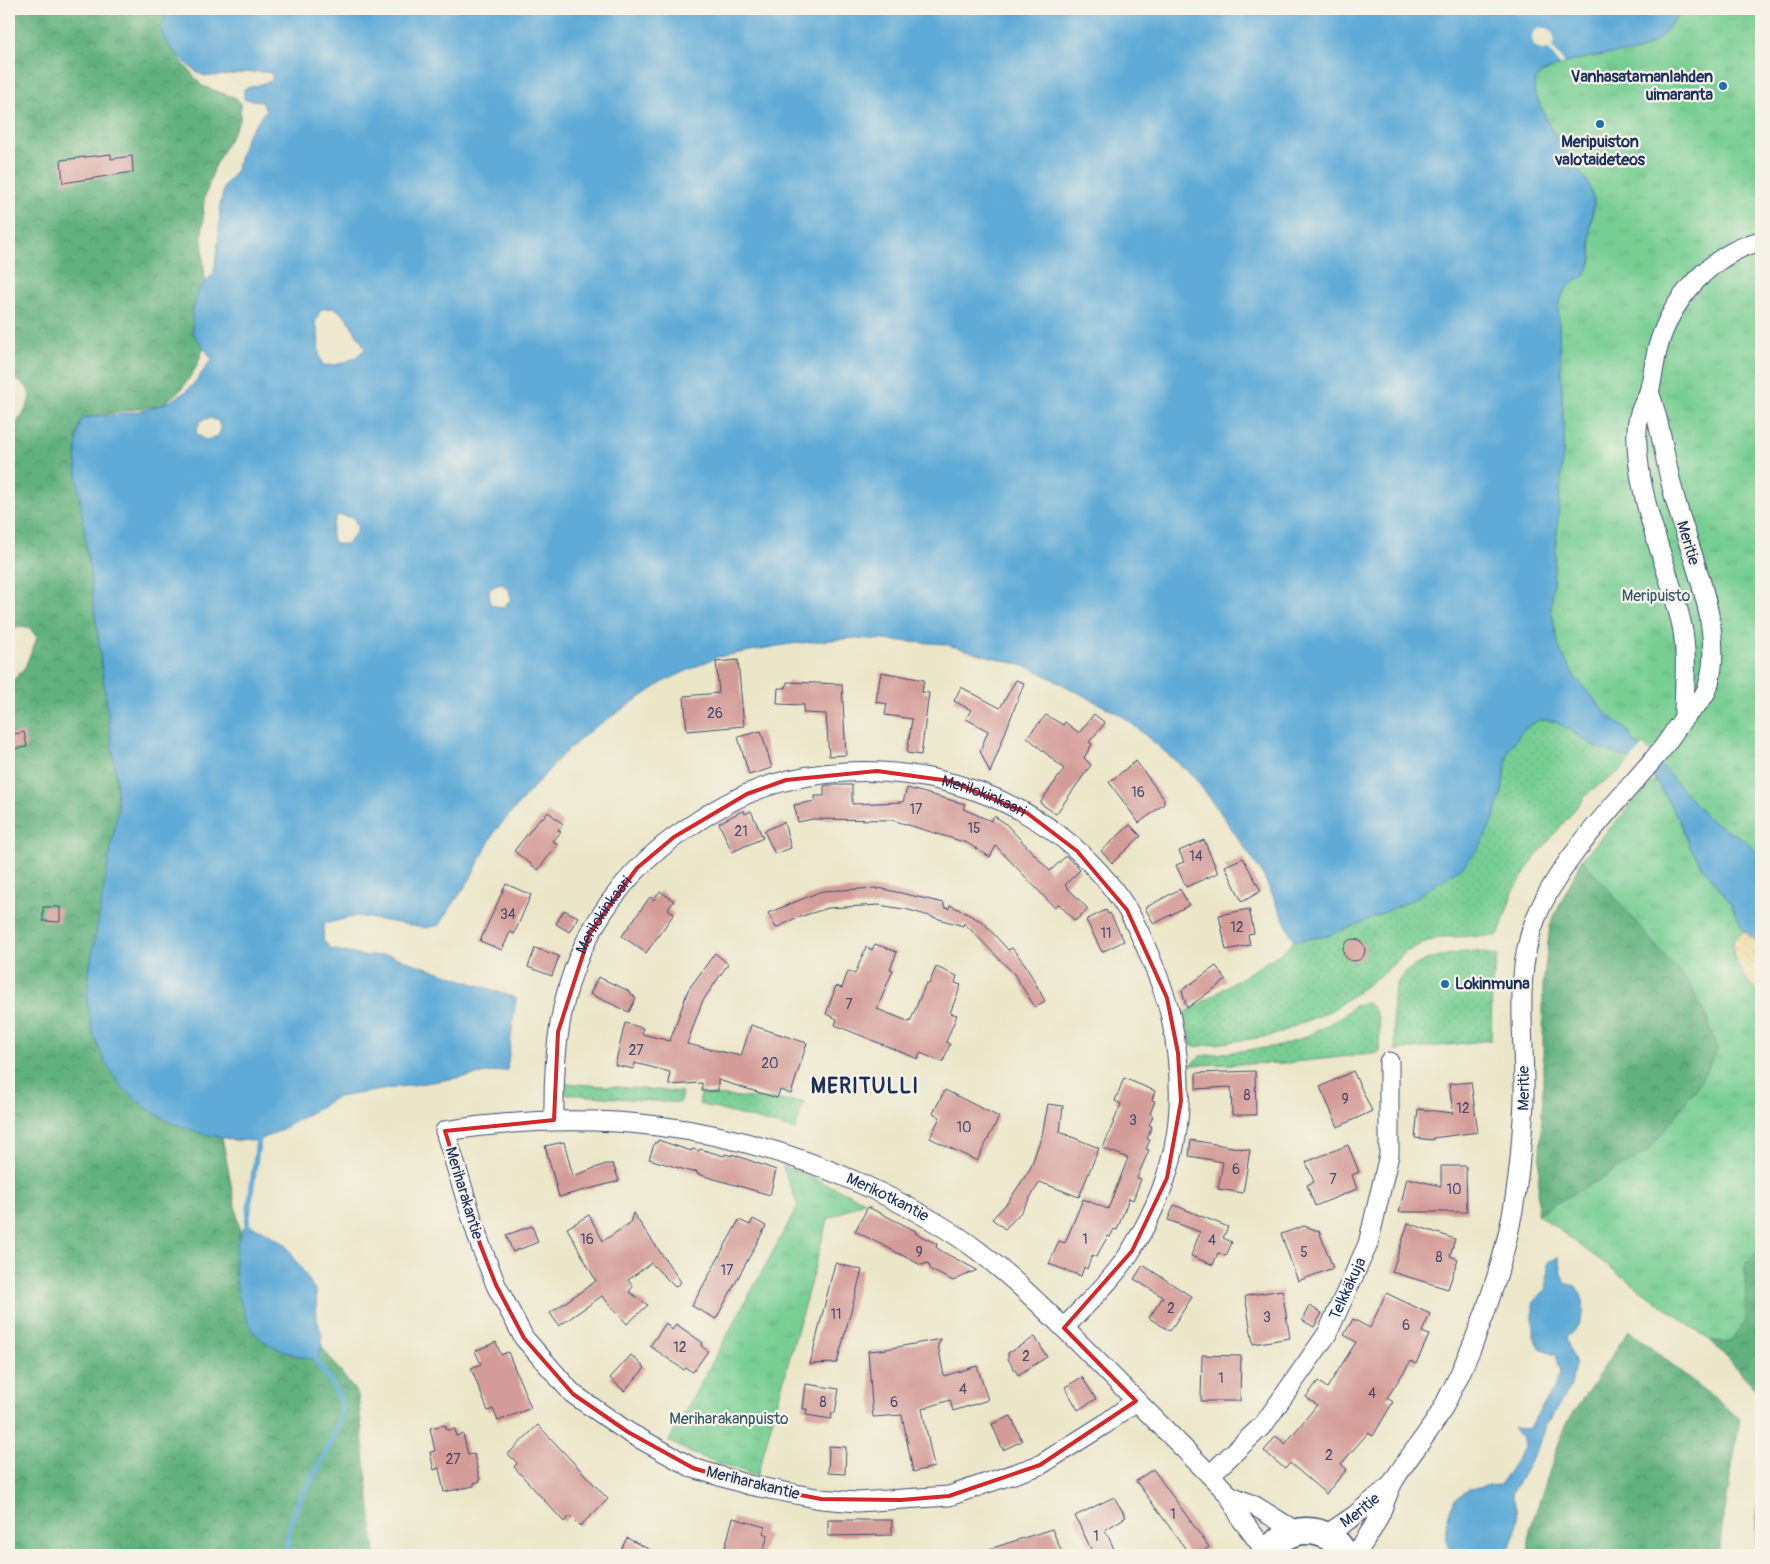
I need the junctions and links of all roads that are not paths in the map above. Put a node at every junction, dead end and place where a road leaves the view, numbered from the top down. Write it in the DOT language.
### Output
graph roads {
  1 [pos="1761,240"];
  2 [pos="1649,392"];
  3 [pos="1684,717"];
  4 [pos="1389,1062"];
  5 [pos="554,1120"];
  6 [pos="445,1131"];
  7 [pos="1064,1328"];
  8 [pos="1136,1401"];
  9 [pos="1210,1475"];
  10 [pos="1392,1483"];
  11 [pos="1229,1495"];
  12 [pos="1297,1532"];
  13 [pos="1326,1535"];
  14 [pos="1267,1555"];
  15 [pos="1345,1555"];
  16 [pos="1355,1555"];
  1 -- 2 [label="street, Meritie"];
  2 -- 3 [label="street, Meritie"];
  2 -- 3 [label="street, Meritie"];
  3 -- 10 [label="street, Meritie"];
  4 -- 9 [label="street, Telkkäkuja"];
  5 -- 6 [label="street, Merikotkantie"];
  5 -- 7 [label="street, Merikotkantie"];
  5 -- 7 [label="street, Merilokinkaari"];
  6 -- 8 [label="street, Meriharakantie"];
  7 -- 8 [label="street, Merikotkantie"];
  8 -- 9 [label="street, Merikotkantie"];
  9 -- 11 [label="street, Merikotkantie"];
  10 -- 13 [label="street, Meritie"];
  10 -- 16 [label="street, Meritie"];
  11 -- 12 [label="street, Merikotkantie"];
  11 -- 14 [label="street, Merikotkantie"];
  12 -- 13 [label="street"];
  12 -- 14 [label="street"];
  13 -- 15 [label="street"];
}
